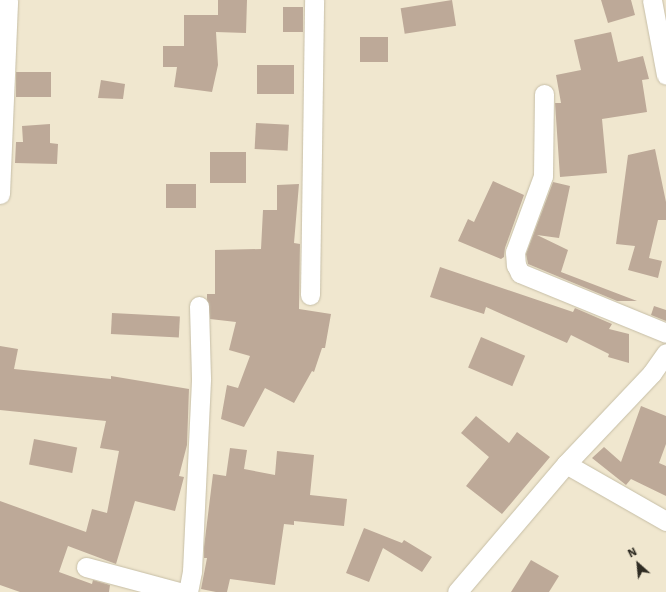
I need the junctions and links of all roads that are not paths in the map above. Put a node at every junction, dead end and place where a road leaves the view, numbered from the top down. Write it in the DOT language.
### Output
graph roads {
  1 [pos="8,0"];
  2 [pos="314,0"];
  3 [pos="652,0"];
  4 [pos="666,75"];
  5 [pos="544,94"];
  6 [pos="0,194"];
  7 [pos="310,295"];
  8 [pos="199,306"];
  9 [pos="666,333"];
  10 [pos="666,352"];
  11 [pos="566,464"];
  12 [pos="666,521"];
  13 [pos="86,567"];
  14 [pos="179,592"];
  15 [pos="188,592"];
  16 [pos="457,592"];
  1 -- 6 [label="street"];
  2 -- 7 [label="street"];
  3 -- 4 [label="street"];
  5 -- 9 [label="street"];
  8 -- 15 [label="street"];
  10 -- 11 [label="street"];
  11 -- 12 [label="street"];
  11 -- 16 [label="street"];
  13 -- 14 [label="street"];
}
